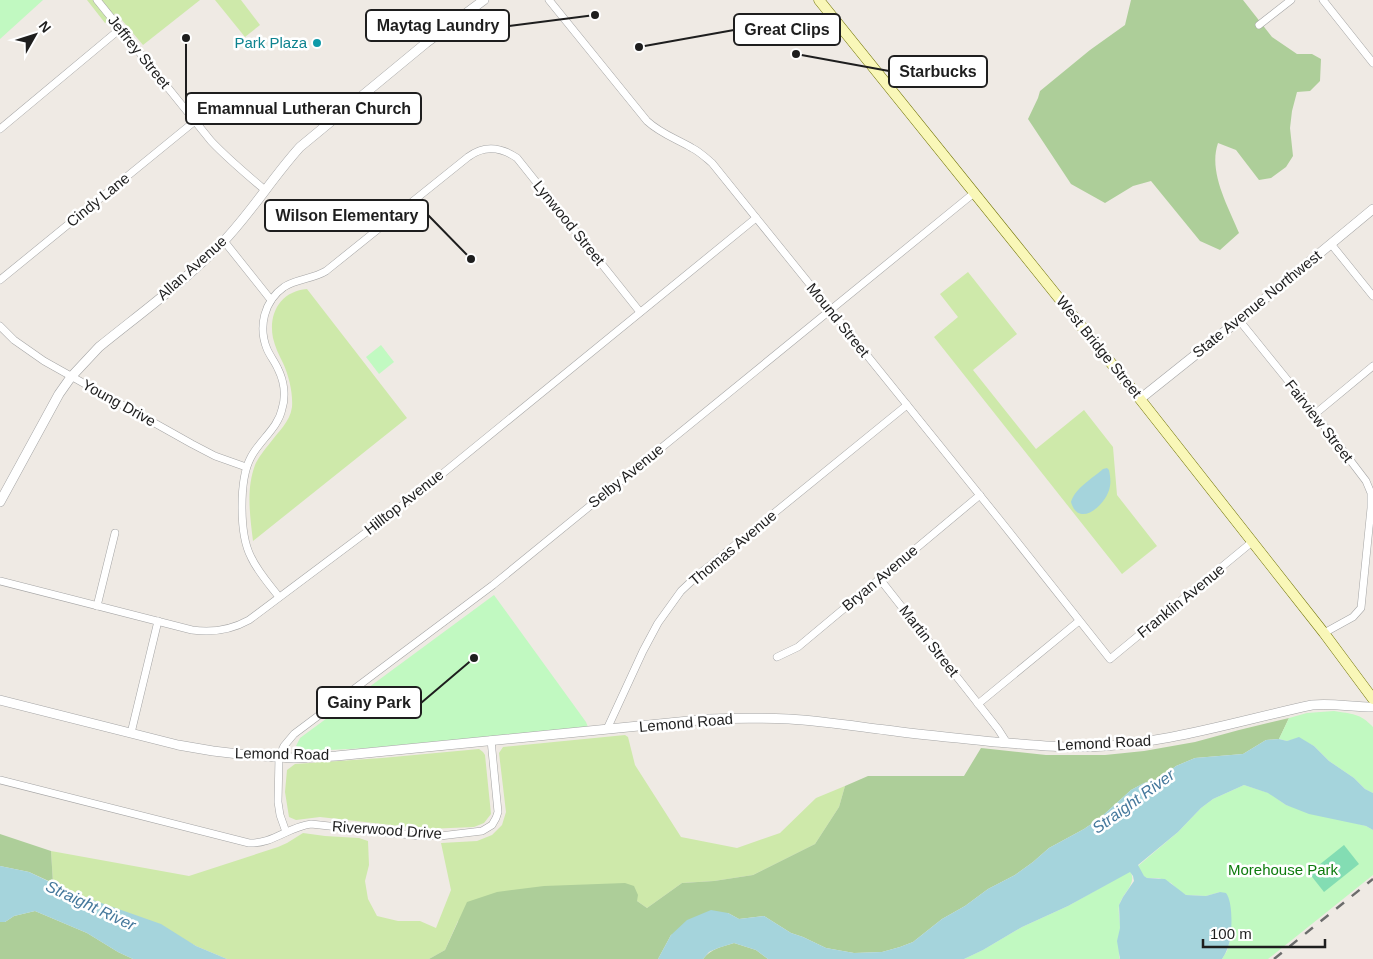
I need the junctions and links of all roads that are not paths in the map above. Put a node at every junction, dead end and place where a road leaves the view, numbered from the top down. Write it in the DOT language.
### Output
graph roads {
  1 [pos="97,0"];
  2 [pos="484,0"];
  3 [pos="549,0"];
  4 [pos="819,0"];
  5 [pos="1291,0"];
  6 [pos="1323,0"];
  7 [pos="1259,25"];
  8 [pos="120,29"];
  9 [pos="1373,63"];
  10 [pos="195,121"];
  11 [pos="0,129"];
  12 [pos="265,190"];
  13 [pos="974,193"];
  14 [pos="1373,209"];
  15 [pos="756,218"];
  16 [pos="224,241"];
  17 [pos="1331,244"];
  18 [pos="0,280"];
  19 [pos="1373,296"];
  20 [pos="271,300"];
  21 [pos="830,310"];
  22 [pos="640,312"];
  23 [pos="1239,320"];
  24 [pos="0,326"];
  25 [pos="1373,366"];
  26 [pos="71,376"];
  27 [pos="1140,399"];
  28 [pos="907,405"];
  29 [pos="1315,414"];
  30 [pos="246,467"];
  31 [pos="980,495"];
  32 [pos="1372,501"];
  33 [pos="0,502"];
  34 [pos="115,533"];
  35 [pos="1252,542"];
  36 [pos="879,578"];
  37 [pos="0,581"];
  38 [pos="279,597"];
  39 [pos="97,606"];
  40 [pos="158,621"];
  41 [pos="1079,621"];
  42 [pos="1324,633"];
  43 [pos="777,657"];
  44 [pos="1110,659"];
  45 [pos="1373,699"];
  46 [pos="0,700"];
  47 [pos="978,704"];
  48 [pos="1373,707"];
  49 [pos="607,729"];
  50 [pos="131,733"];
  51 [pos="491,740"];
  52 [pos="1007,742"];
  53 [pos="279,757"];
  54 [pos="0,780"];
  55 [pos="286,832"];
  1 -- 8 [label="street, Jeffrey Street"];
  2 -- 12 [label="street, Allan Avenue"];
  3 -- 15 [label="street, Mound Street"];
  4 -- 13 [label="main road, West Bridge Street"];
  5 -- 7 [label="street"];
  6 -- 9 [label="street"];
  8 -- 10 [label="street, Jeffrey Street"];
  8 -- 11 [label="street"];
  10 -- 12 [label="street, Jeffrey Street"];
  10 -- 18 [label="street, Cindy Lane"];
  12 -- 16 [label="street, Allan Avenue"];
  13 -- 21 [label="street, Selby Avenue"];
  13 -- 27 [label="main road, West Bridge Street"];
  14 -- 17 [label="street, State Avenue Northwest"];
  15 -- 21 [label="street, Mound Street"];
  15 -- 22 [label="street, Hilltop Avenue"];
  16 -- 20 [label="street"];
  16 -- 26 [label="street, Allan Avenue"];
  17 -- 19 [label="street"];
  17 -- 23 [label="street, State Avenue Northwest"];
  20 -- 22 [label="street, Lynwood Street"];
  20 -- 30 [label="street"];
  21 -- 28 [label="street, Mound Street"];
  21 -- 53 [label="street, Selby Avenue"];
  22 -- 38 [label="street, Hilltop Avenue"];
  23 -- 27 [label="street, State Avenue Northwest"];
  23 -- 29 [label="street, Fairview Street"];
  24 -- 26 [label="street, Young Drive"];
  25 -- 29 [label="street"];
  26 -- 30 [label="street, Young Drive"];
  26 -- 33 [label="street, Allan Avenue"];
  27 -- 35 [label="main road, West Bridge Street"];
  28 -- 31 [label="street, Mound Street"];
  28 -- 49 [label="street, Thomas Avenue"];
  29 -- 32 [label="street, Fairview Street"];
  30 -- 38 [label="street"];
  31 -- 36 [label="street, Bryan Avenue"];
  31 -- 41 [label="street, Mound Street"];
  32 -- 42 [label="street, Fairview Street"];
  34 -- 39 [label="street"];
  35 -- 42 [label="main road, West Bridge Street"];
  35 -- 44 [label="street, Franklin Avenue"];
  36 -- 43 [label="street, Bryan Avenue"];
  36 -- 47 [label="street, Martin Street"];
  37 -- 39 [label="street, Hilltop Avenue"];
  38 -- 40 [label="street, Hilltop Avenue"];
  39 -- 40 [label="street, Hilltop Avenue"];
  40 -- 50 [label="street"];
  41 -- 44 [label="street, Mound Street"];
  41 -- 47 [label="street"];
  42 -- 45 [label="main road, West Bridge Street"];
  46 -- 50 [label="street, Lemond Road"];
  47 -- 52 [label="street, Martin Street"];
  48 -- 52 [label="street, Lemond Road"];
  49 -- 51 [label="street, Lemond Road"];
  49 -- 52 [label="street, Lemond Road"];
  50 -- 53 [label="street, Lemond Road"];
  51 -- 53 [label="street, Lemond Road"];
  51 -- 55 [label="street, Riverwood Drive"];
  53 -- 55 [label="street"];
  54 -- 55 [label="street, Riverwood Drive"];
}
